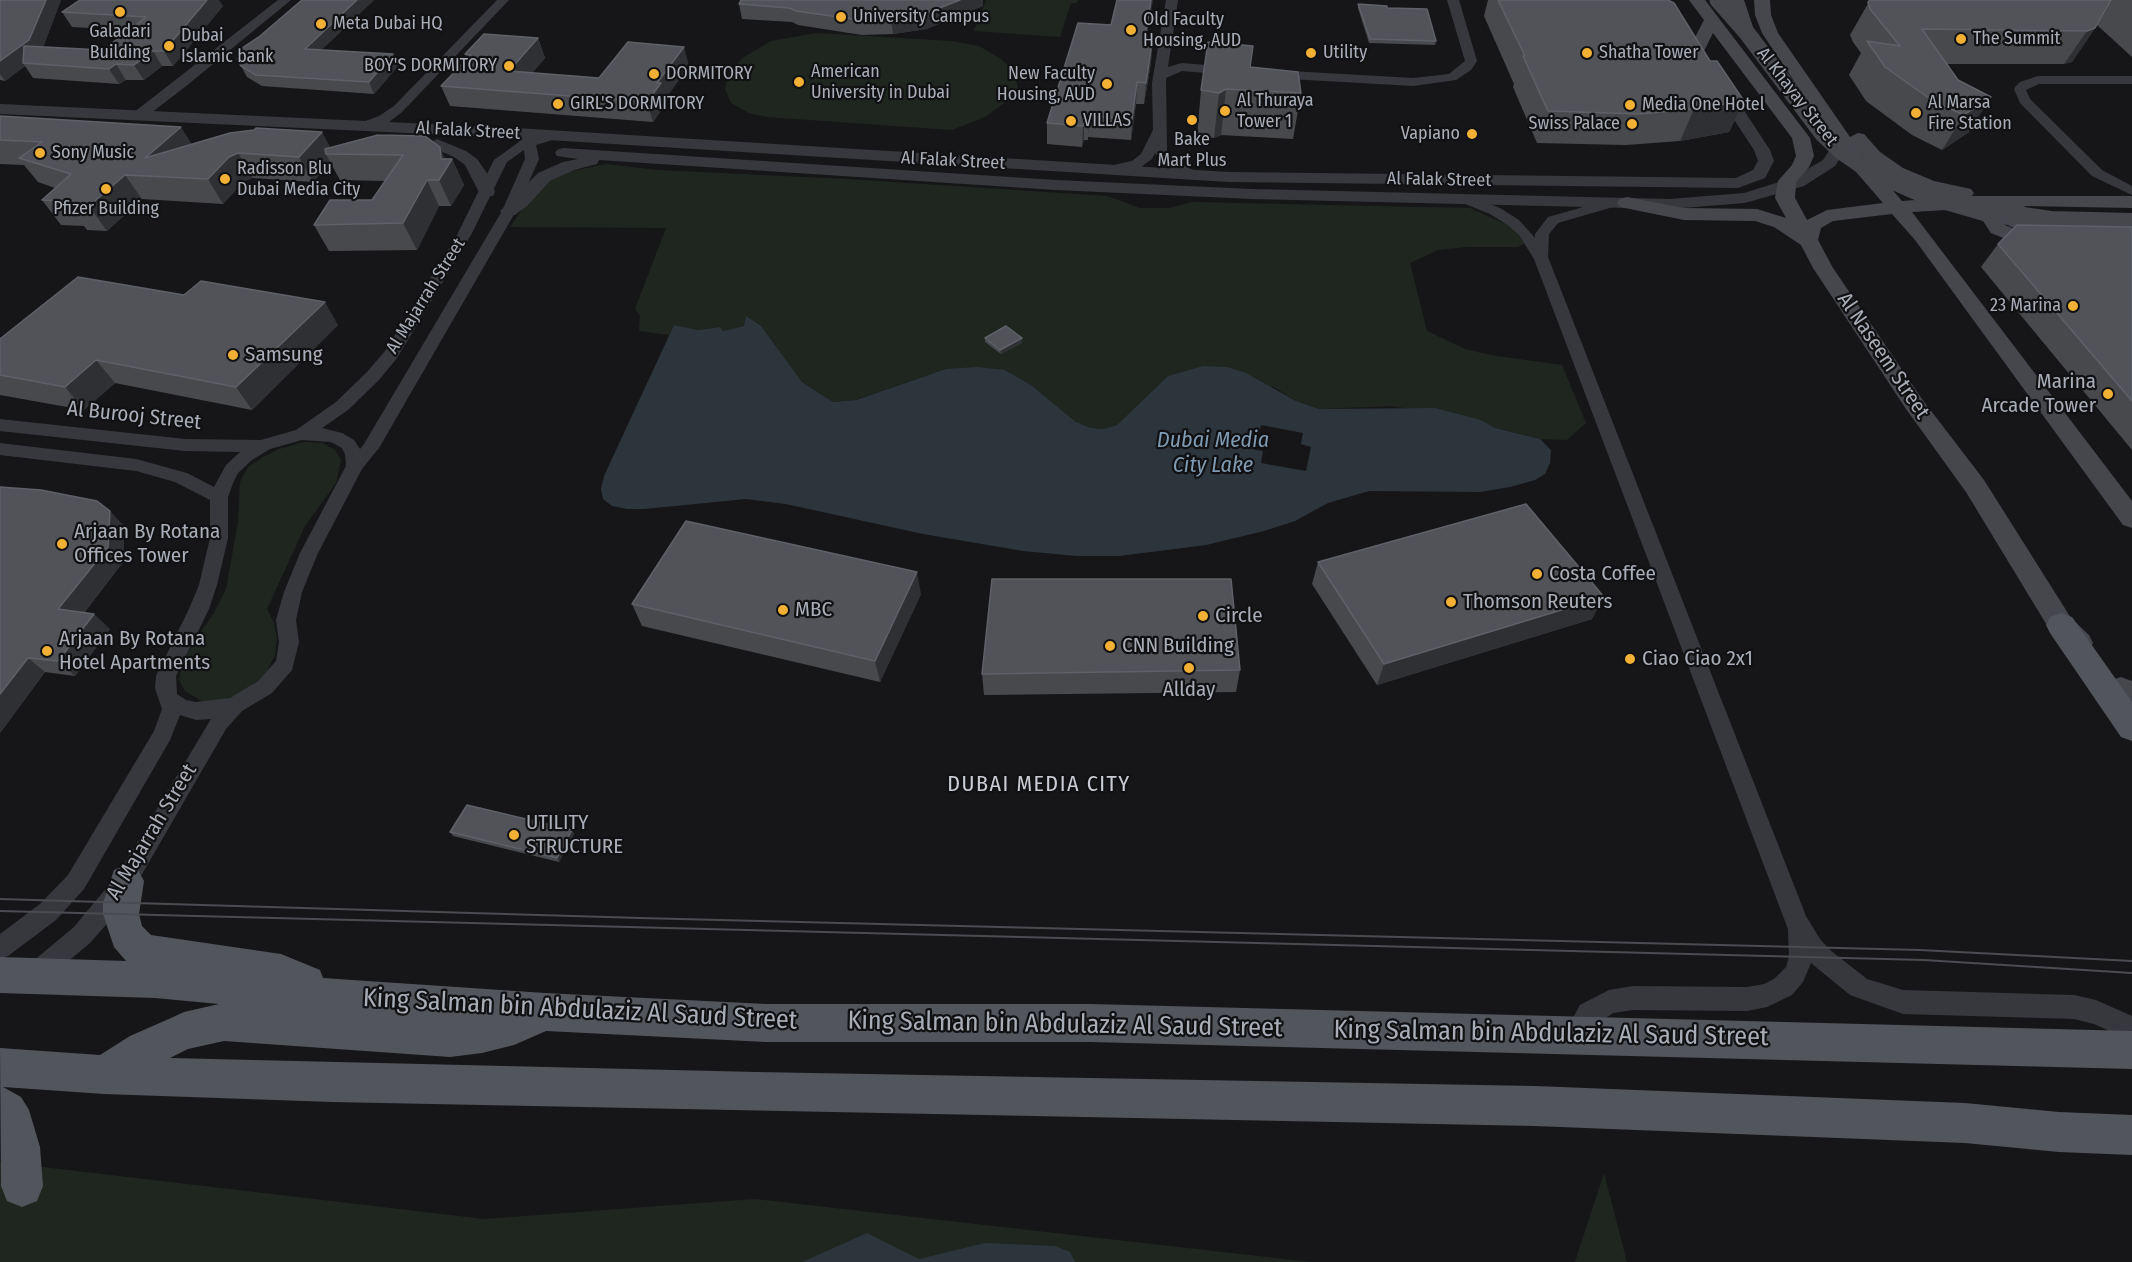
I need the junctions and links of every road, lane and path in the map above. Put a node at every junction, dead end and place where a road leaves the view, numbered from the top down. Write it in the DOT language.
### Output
graph roads {
  1 [pos="285,0"];
  2 [pos="503,0"];
  3 [pos="1172,0"];
  4 [pos="1453,0"];
  5 [pos="1697,0"];
  6 [pos="1719,0"];
  7 [pos="1736,0"];
  8 [pos="1762,0"];
  9 [pos="262,1"];
  10 [pos="1712,19"];
  11 [pos="259,22"];
  12 [pos="1747,33"];
  13 [pos="1728,39"];
  14 [pos="1692,47"];
  15 [pos="1216,70"];
  16 [pos="1160,76"];
  17 [pos="2132,80"];
  18 [pos="422,85"];
  19 [pos="1158,96"];
  20 [pos="1814,96"];
  21 [pos="0,109"];
  22 [pos="145,117"];
  23 [pos="17,126"];
  24 [pos="365,126"];
  25 [pos="414,128"];
  26 [pos="1157,133"];
  27 [pos="1844,140"];
  28 [pos="523,143"];
  29 [pos="437,144"];
  30 [pos="617,157"];
  31 [pos="1109,170"];
  32 [pos="1194,174"];
  33 [pos="1785,187"];
  34 [pos="487,192"];
  35 [pos="2128,198"];
  36 [pos="1465,199"];
  37 [pos="2025,200"];
  38 [pos="1621,203"];
  39 [pos="1897,207"];
  40 [pos="509,211"];
  41 [pos="1836,214"];
  42 [pos="2132,224"];
  43 [pos="2018,238"];
  44 [pos="1811,245"];
  45 [pos="1541,257"];
  46 [pos="1951,275"];
  47 [pos="0,425"];
  48 [pos="302,434"];
  49 [pos="264,445"];
  50 [pos="0,449"];
  51 [pos="355,466"];
  52 [pos="219,496"];
  53 [pos="2132,519"];
  54 [pos="2061,625"];
  55 [pos="2128,695"];
  56 [pos="169,699"];
  57 [pos="235,705"];
  58 [pos="2132,728"];
  59 [pos="126,881"];
  60 [pos="1797,922"];
  61 [pos="0,948"];
  62 [pos="17,975"];
  63 [pos="0,993"];
  64 [pos="323,996"];
  65 [pos="545,1012"];
  66 [pos="2132,1029"];
  67 [pos="1576,1034"];
  68 [pos="2132,1050"];
  69 [pos="0,1067"];
  70 [pos="104,1075"];
  71 [pos="0,1106"];
  72 [pos="2132,1135"];
  73 [pos="22,1186"];
  1 -- 11 [label="street"];
  2 -- 18 [label="street"];
  3 -- 16 [label="street"];
  4 -- 15 [label="street"];
  5 -- 10 [label="main road"];
  6 -- 12 [label="main road, bridge"];
  6 -- 13 [label="main road"];
  7 -- 12 [label="main road"];
  8 -- 20 [label="main road"];
  9 -- 11 [label="street"];
  10 -- 13 [label="main road"];
  10 -- 14 [label="main road"];
  11 -- 22 [label="street"];
  12 -- 42 [label="main road, Al Khayay Street, bridge"];
  13 -- 33 [label="main road"];
  14 -- 32 [label="street, Al Falak Street"];
  15 -- 16 [label="street"];
  15 -- 19 [label="street"];
  16 -- 19 [label="street"];
  17 -- 35 [label="street"];
  18 -- 24 [label="street"];
  18 -- 25 [label="street"];
  19 -- 26 [label="street"];
  20 -- 27 [label="main road"];
  20 -- 37 [label="main road"];
  21 -- 22 [label="street, Al Falak Street"];
  22 -- 24 [label="street, Al Falak Street"];
  23 -- 29 [label="street, Al Falak Street"];
  24 -- 25 [label="street, Al Falak Street"];
  25 -- 28 [label="street, Al Falak Street"];
  26 -- 31 [label="street"];
  26 -- 32 [label="street"];
  27 -- 33 [label="street, Al Falak Street"];
  27 -- 39 [label="main road"];
  28 -- 29 [label="street, Al Falak Street"];
  28 -- 30 [label="street, Al Falak Street"];
  28 -- 31 [label="street, Al Falak Street"];
  28 -- 34 [label="street, Al Majarrah Street"];
  28 -- 40 [label="street, Al Majarrah Street"];
  29 -- 34 [label="street"];
  30 -- 36 [label="street, Al Falak Street"];
  30 -- 40 [label="street"];
  31 -- 32 [label="street, Al Falak Street"];
  33 -- 38 [label="street, Al Falak Street"];
  33 -- 44 [label="main road, Al Naseem Street"];
  34 -- 48 [label="street, Al Majarrah Street"];
  35 -- 37 [label="main road"];
  35 -- 43 [label="main road"];
  36 -- 38 [label="street, Al Falak Street"];
  36 -- 45 [label="street"];
  37 -- 39 [label="main road"];
  38 -- 44 [label="main road"];
  38 -- 45 [label="street"];
  39 -- 41 [label="main road"];
  39 -- 46 [label="main road"];
  40 -- 51 [label="street, Al Majarrah Street"];
  41 -- 44 [label="main road"];
  41 -- 46 [label="main road"];
  44 -- 54 [label="main road, Al Naseem Street"];
  45 -- 60 [label="street"];
  46 -- 53 [label="main road"];
  47 -- 49 [label="street, Al Burooj Street"];
  48 -- 49 [label="street"];
  48 -- 51 [label="street"];
  49 -- 52 [label="street"];
  50 -- 52 [label="street"];
  51 -- 57 [label="street, Al Majarrah Street"];
  52 -- 56 [label="street, Al Majarrah Street"];
  54 -- 55 [label="main road, Al Naseem Street"];
  54 -- 58 [label="main road"];
  56 -- 57 [label="street"];
  56 -- 61 [label="street, Al Majarrah Street"];
  57 -- 59 [label="street, Al Majarrah Street"];
  59 -- 62 [label="street, Al Majarrah Street"];
  59 -- 64 [label="main road"];
  60 -- 66 [label="street"];
  60 -- 67 [label="street"];
  62 -- 63 [label="main road"];
  62 -- 64 [label="main road, King Salman bin Abdulaziz Al Saud Street"];
  64 -- 65 [label="main road, King Salman bin Abdulaziz Al Saud Street"];
  65 -- 67 [label="main road, King Salman bin Abdulaziz Al Saud Street"];
  65 -- 70 [label="main road"];
  67 -- 68 [label="main road, King Salman bin Abdulaziz Al Saud Street"];
  69 -- 70 [label="main road"];
  70 -- 72 [label="main road"];
  71 -- 73 [label="main road"];
}
